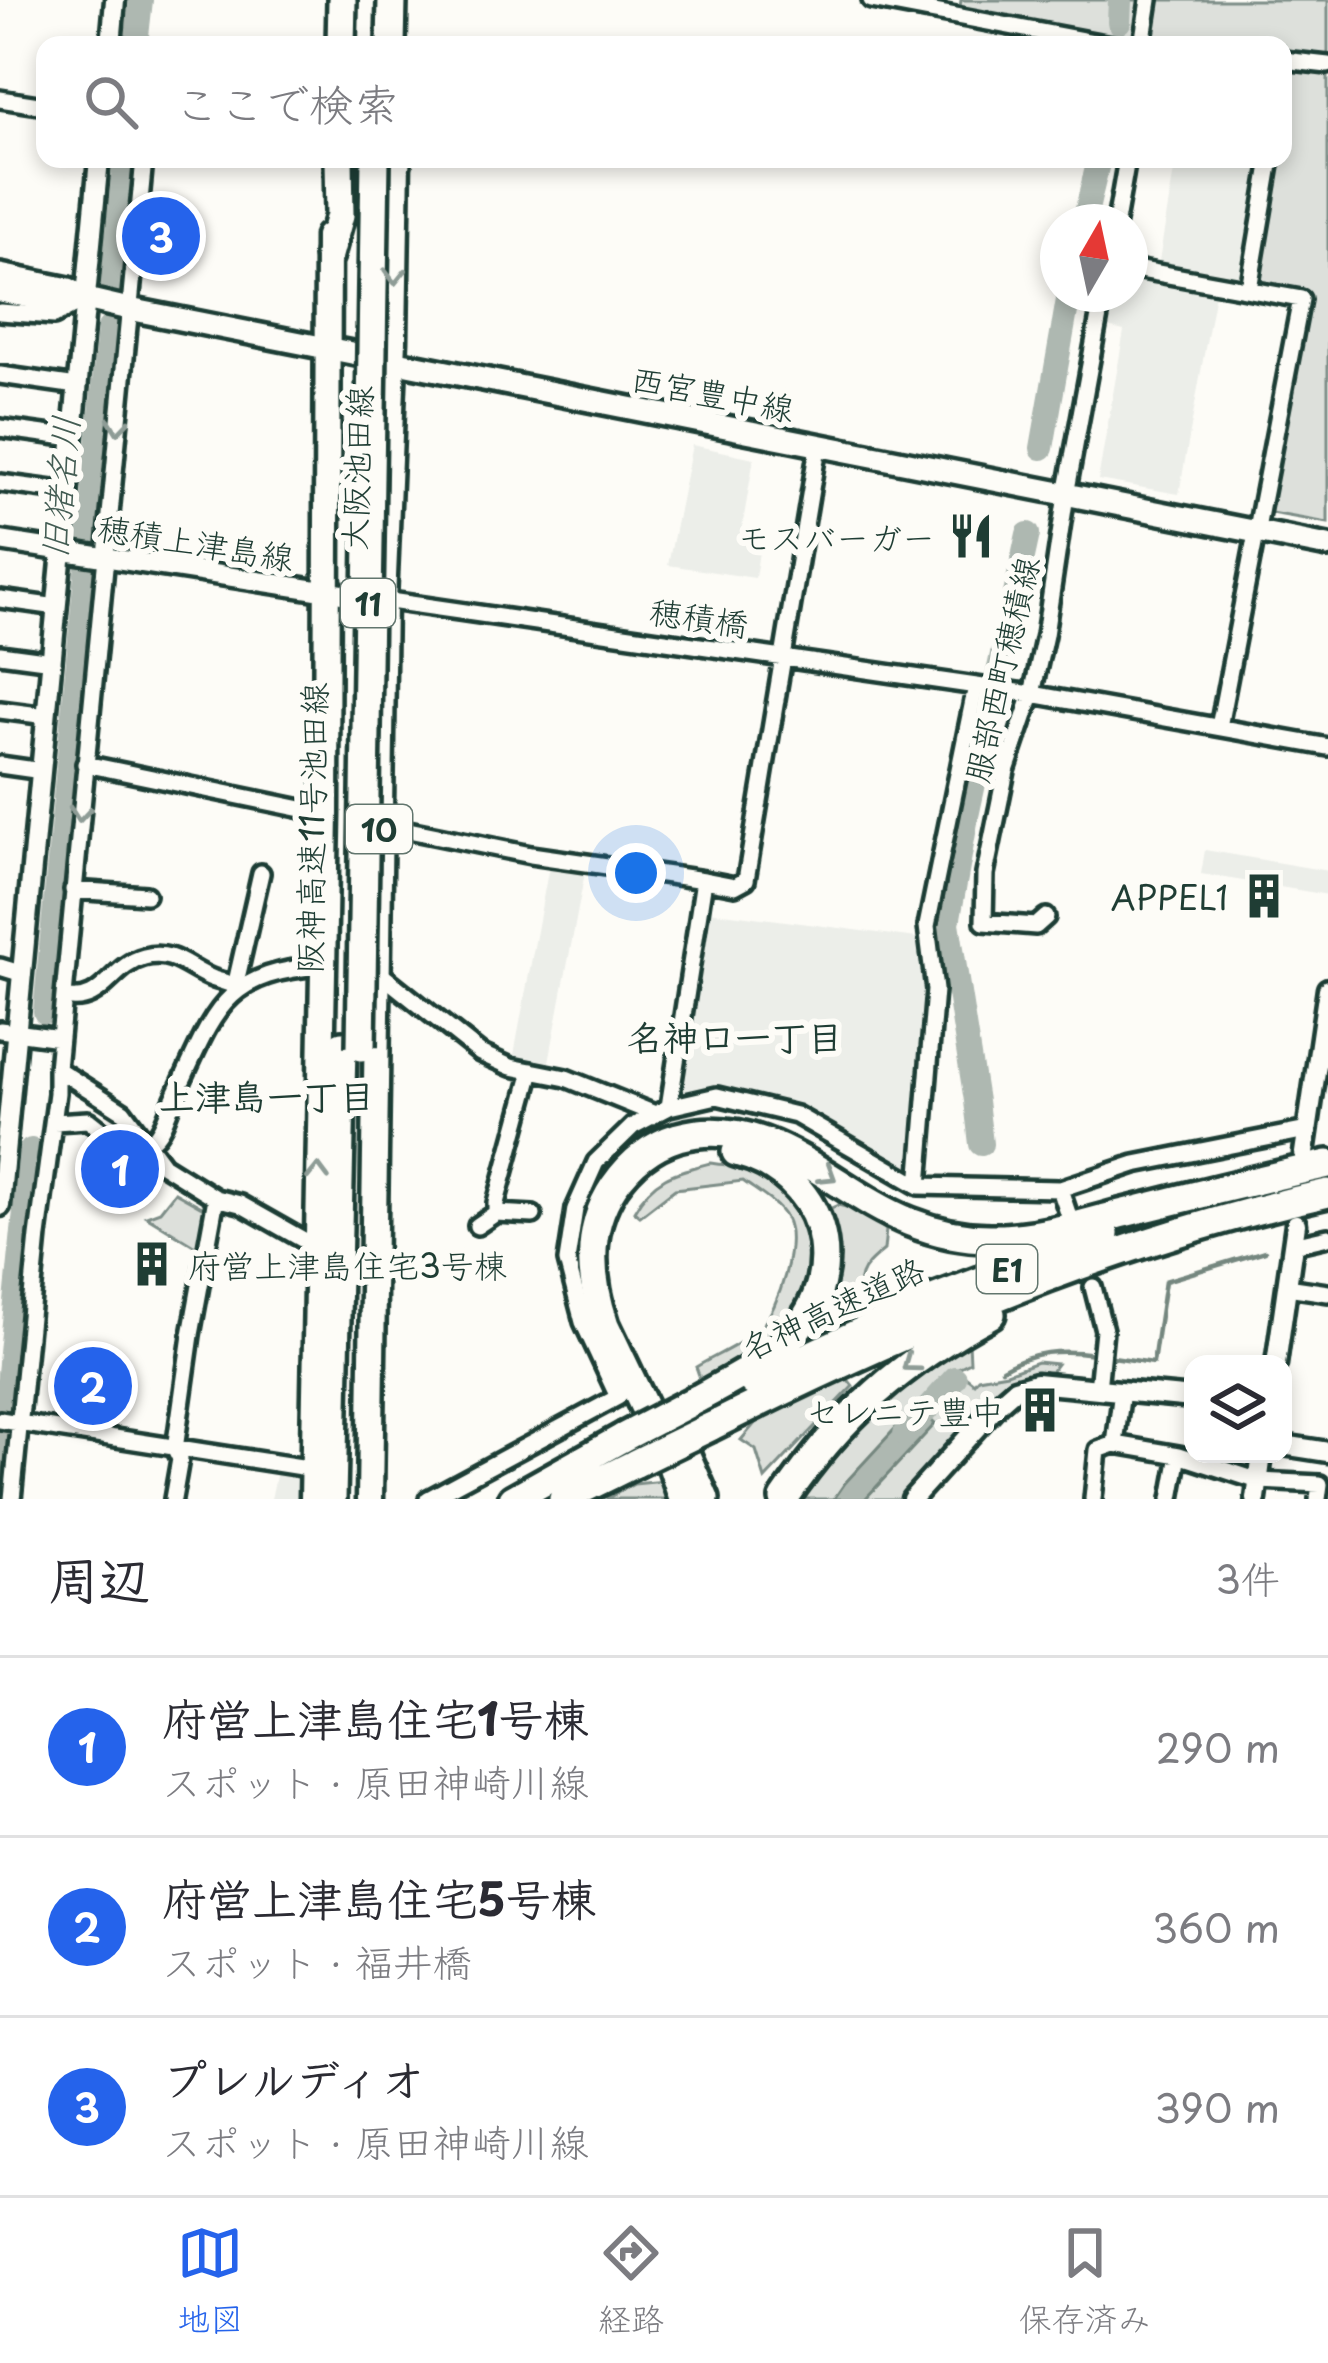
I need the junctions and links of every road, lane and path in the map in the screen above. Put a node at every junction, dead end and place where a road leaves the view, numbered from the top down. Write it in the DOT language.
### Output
graph roads {
  1 [pos="115,0"];
  2 [pos="330,0"];
  3 [pos="342,0"];
  4 [pos="359,0"];
  5 [pos="377,0"];
  6 [pos="392,0"];
  7 [pos="404,0"];
  8 [pos="871,0"];
  9 [pos="1150,0"];
  10 [pos="112,36"];
  11 [pos="329,36"];
  12 [pos="341,36"];
  13 [pos="359,36"];
  14 [pos="376,36"];
  15 [pos="392,36"];
  16 [pos="404,36"];
  17 [pos="1061,36"];
  18 [pos="1144,36"];
  19 [pos="1292,61"];
  20 [pos="1328,64"];
  21 [pos="0,99"];
  22 [pos="36,105"];
  23 [pos="98,168"];
  24 [pos="143,168"];
  25 [pos="327,168"];
  26 [pos="339,168"];
  27 [pos="357,168"];
  28 [pos="391,168"];
  29 [pos="391,168"];
  30 [pos="1125,168"];
  31 [pos="1269,168"];
  32 [pos="1119,204"];
  33 [pos="328,255"];
  34 [pos="1148,271"];
  35 [pos="0,275"];
  36 [pos="1249,289"];
  37 [pos="0,292"];
  38 [pos="86,299"];
  39 [pos="129,309"];
  40 [pos="0,312"];
  41 [pos="1100,312"];
  42 [pos="327,349"];
  43 [pos="392,361"];
  44 [pos="0,375"];
  45 [pos="77,386"];
  46 [pos="0,428"];
  47 [pos="73,438"];
  48 [pos="818,446"];
  49 [pos="0,483"];
  50 [pos="68,492"];
  51 [pos="1066,495"];
  52 [pos="1256,532"];
  53 [pos="0,541"];
  54 [pos="1328,546"];
  55 [pos="69,551"];
  56 [pos="102,556"];
  57 [pos="325,592"];
  58 [pos="0,598"];
  59 [pos="383,600"];
  60 [pos="57,607"];
  61 [pos="0,654"];
  62 [pos="783,658"];
  63 [pos="52,661"];
  64 [pos="979,686"];
  65 [pos="1032,694"];
  66 [pos="0,710"];
  67 [pos="47,716"];
  68 [pos="1219,727"];
  69 [pos="1328,747"];
  70 [pos="85,764"];
  71 [pos="0,765"];
  72 [pos="42,771"];
  73 [pos="326,814"];
  74 [pos="379,824"];
  75 [pos="261,872"];
  76 [pos="704,880"];
  77 [pos="74,890"];
  78 [pos="146,896"];
  79 [pos="1046,917"];
  80 [pos="323,966"];
  81 [pos="0,967"];
  82 [pos="376,971"];
  83 [pos="23,974"];
  84 [pos="241,988"];
  85 [pos="64,997"];
  86 [pos="1328,997"];
  87 [pos="9,1032"];
  88 [pos="60,1038"];
  89 [pos="352,1046"];
  90 [pos="57,1069"];
  91 [pos="532,1071"];
  92 [pos="662,1111"];
  93 [pos="55,1122"];
  94 [pos="1307,1130"];
  95 [pos="144,1144"];
  96 [pos="1320,1163"];
  97 [pos="919,1186"];
  98 [pos="1060,1189"];
  99 [pos="1328,1194"];
  100 [pos="216,1198"];
  101 [pos="0,1206"];
  102 [pos="496,1213"];
  103 [pos="532,1215"];
  104 [pos="1069,1216"];
  105 [pos="1296,1224"];
  106 [pos="477,1226"];
  107 [pos="1328,1237"];
  108 [pos="1293,1245"];
  109 [pos="316,1247"];
  110 [pos="1093,1287"];
  111 [pos="1287,1287"];
  112 [pos="1328,1293"];
  113 [pos="1277,1355"];
  114 [pos="1098,1389"];
  115 [pos="1122,1391"];
  116 [pos="1184,1397"];
  117 [pos="703,1411"];
  118 [pos="11,1422"];
  119 [pos="1115,1444"];
  120 [pos="1292,1446"];
  121 [pos="629,1448"];
  122 [pos="175,1449"];
  123 [pos="1328,1452"];
  124 [pos="1179,1455"];
  125 [pos="314,1469"];
  126 [pos="1257,1490"];
  127 [pos="13,1499"];
  128 [pos="173,1499"];
  129 [pos="313,1499"];
  130 [pos="332,1499"];
  131 [pos="350,1499"];
  132 [pos="370,1499"];
  133 [pos="428,1499"];
  134 [pos="515,1499"];
  135 [pos="563,1499"];
  136 [pos="683,1499"];
  137 [pos="705,1499"];
  138 [pos="784,1499"];
  139 [pos="912,1499"];
  140 [pos="1093,1499"];
  141 [pos="1171,1499"];
  142 [pos="1318,1499"];
  1 -- 10 [label="street"];
  2 -- 11 [label="main road"];
  3 -- 12 [label="highway"];
  4 -- 13 [label="highway"];
  5 -- 14 [label="highway"];
  6 -- 15 [label="highway"];
  7 -- 16 [label="main road"];
  8 -- 17 [label="street"];
  9 -- 18 [label="street"];
  19 -- 20 [label="street"];
  21 -- 22 [label="street"];
  23 -- 38 [label="street"];
  24 -- 39 [label="street"];
  25 -- 33 [label="main road, 大阪池田線 / 10"];
  26 -- 33 [label="highway"];
  27 -- 89 [label="highway, 阪神高速11号池田線 / 11"];
  28 -- 89 [label="highway, 阪神高速11号池田線 / 11, bridge"];
  29 -- 43 [label="main road, 大阪池田線 / 10, one-way"];
  30 -- 32 [label="street"];
  31 -- 36 [label="street"];
  33 -- 42 [label="main road, 大阪池田線 / 10"];
  34 -- 36 [label="street"];
  35 -- 38 [label="main road, 西宮豊中線"];
  36 -- 52 [label="street"];
  37 -- 38 [label="main road, 西宮豊中線"];
  38 -- 39 [label="main road, 西宮豊中線"];
  38 -- 40 [label="street"];
  38 -- 45 [label="street"];
  39 -- 42 [label="main road, 西宮豊中線"];
  39 -- 56 [label="street, one-way"];
  41 -- 51 [label="street, 服部西町穂積線"];
  42 -- 43 [label="main road, 西宮豊中線"];
  42 -- 57 [label="main road, 大阪池田線 / 10"];
  43 -- 48 [label="main road, 西宮豊中線"];
  43 -- 59 [label="main road, 大阪池田線 / 10"];
  44 -- 45 [label="street"];
  45 -- 47 [label="street"];
  46 -- 47 [label="street"];
  47 -- 50 [label="street"];
  48 -- 51 [label="main road, 西宮豊中線"];
  48 -- 62 [label="street"];
  49 -- 50 [label="street"];
  50 -- 55 [label="street"];
  51 -- 52 [label="main road, 西宮豊中線"];
  51 -- 65 [label="street, 服部西町穂積線"];
  52 -- 54 [label="main road, 西宮豊中線"];
  52 -- 68 [label="street"];
  53 -- 55 [label="street, 穂積上津島線"];
  55 -- 56 [label="street, 穂積上津島線"];
  55 -- 60 [label="street"];
  56 -- 57 [label="street, 穂積上津島線"];
  56 -- 70 [label="street"];
  57 -- 59 [label="street, 穂積上津島線"];
  57 -- 73 [label="main road, 大阪池田線 / 10"];
  58 -- 60 [label="street"];
  59 -- 62 [label="street, 穂積橋"];
  59 -- 74 [label="main road, 大阪池田線 / 10"];
  60 -- 63 [label="street"];
  61 -- 63 [label="street"];
  62 -- 64 [label="street, 穂積橋"];
  62 -- 76 [label="street"];
  63 -- 67 [label="street"];
  64 -- 65 [label="street, 穂積橋"];
  64 -- 97 [label="street"];
  65 -- 68 [label="street, 穂積橋"];
  65 -- 79 [label="street, 服部西町穂積線"];
  66 -- 67 [label="street"];
  67 -- 72 [label="street"];
  68 -- 69 [label="street, 穂積橋"];
  70 -- 73 [label="street"];
  70 -- 77 [label="street, one-way"];
  71 -- 72 [label="street"];
  72 -- 83 [label="street"];
  73 -- 80 [label="main road, 大阪池田線 / 10"];
  74 -- 76 [label="street"];
  74 -- 82 [label="main road, 大阪池田線 / 10"];
  75 -- 84 [label="street"];
  76 -- 92 [label="street"];
  77 -- 78 [label="street"];
  77 -- 85 [label="street"];
  80 -- 84 [label="street"];
  109 -- 80 [label="main road, 大阪池田線 / 10, one-way"];
  81 -- 83 [label="street"];
  82 -- 91 [label="street"];
  82 -- 132 [label="main road, 大阪池田線 / 10"];
  83 -- 87 [label="street"];
  84 -- 85 [label="street"];
  84 -- 95 [label="street"];
  85 -- 88 [label="street"];
  86 -- 94 [label="street"];
  87 -- 88 [label="street"];
  87 -- 101 [label="street"];
  88 -- 90 [label="street"];
  89 -- 130 [label="highway, 阪神高速11号池田線 / 11"];
  89 -- 131 [label="highway, 阪神高速11号池田線 / 11"];
  90 -- 93 [label="street"];
  90 -- 95 [label="street"];
  91 -- 92 [label="street"];
  91 -- 102 [label="street"];
  92 -- 97 [label="street"];
  92 -- 133 [label="street"];
  93 -- 95 [label="street"];
  93 -- 118 [label="street"];
  94 -- 96 [label="street"];
  94 -- 98 [label="street"];
  95 -- 100 [label="street"];
  96 -- 117 [label="highway, 名神高速道路 / E1"];
  136 -- 96 [label="highway, one-way"];
  97 -- 98 [label="street"];
  98 -- 104 [label="street"];
  99 -- 117 [label="highway, 名神高速道路 / E1"];
  99 -- 138 [label="highway, one-way"];
  100 -- 109 [label="street"];
  100 -- 122 [label="street"];
  102 -- 103 [label="street"];
  102 -- 106 [label="street"];
  105 -- 108 [label="street"];
  107 -- 108 [label="street"];
  108 -- 111 [label="street"];
  109 -- 125 [label="main road, 大阪池田線 / 10"];
  110 -- 114 [label="street"];
  111 -- 112 [label="street"];
  111 -- 113 [label="street"];
  114 -- 115 [label="street"];
  114 -- 139 [label="street"];
  115 -- 116 [label="street"];
  115 -- 119 [label="street"];
  117 -- 121 [label="highway, 名神高速道路 / E1, bridge"];
  117 -- 137 [label="highway"];
  118 -- 122 [label="street"];
  118 -- 127 [label="street"];
  119 -- 124 [label="street"];
  119 -- 140 [label="street"];
  120 -- 123 [label="street"];
  121 -- 134 [label="highway, 名神高速道路 / E1"];
  121 -- 135 [label="highway, 名神高速道路 / E1"];
  122 -- 125 [label="street"];
  122 -- 128 [label="street"];
  124 -- 126 [label="street"];
  124 -- 141 [label="street"];
  125 -- 129 [label="main road, 大阪池田線 / 10"];
  126 -- 142 [label="street"];
}
